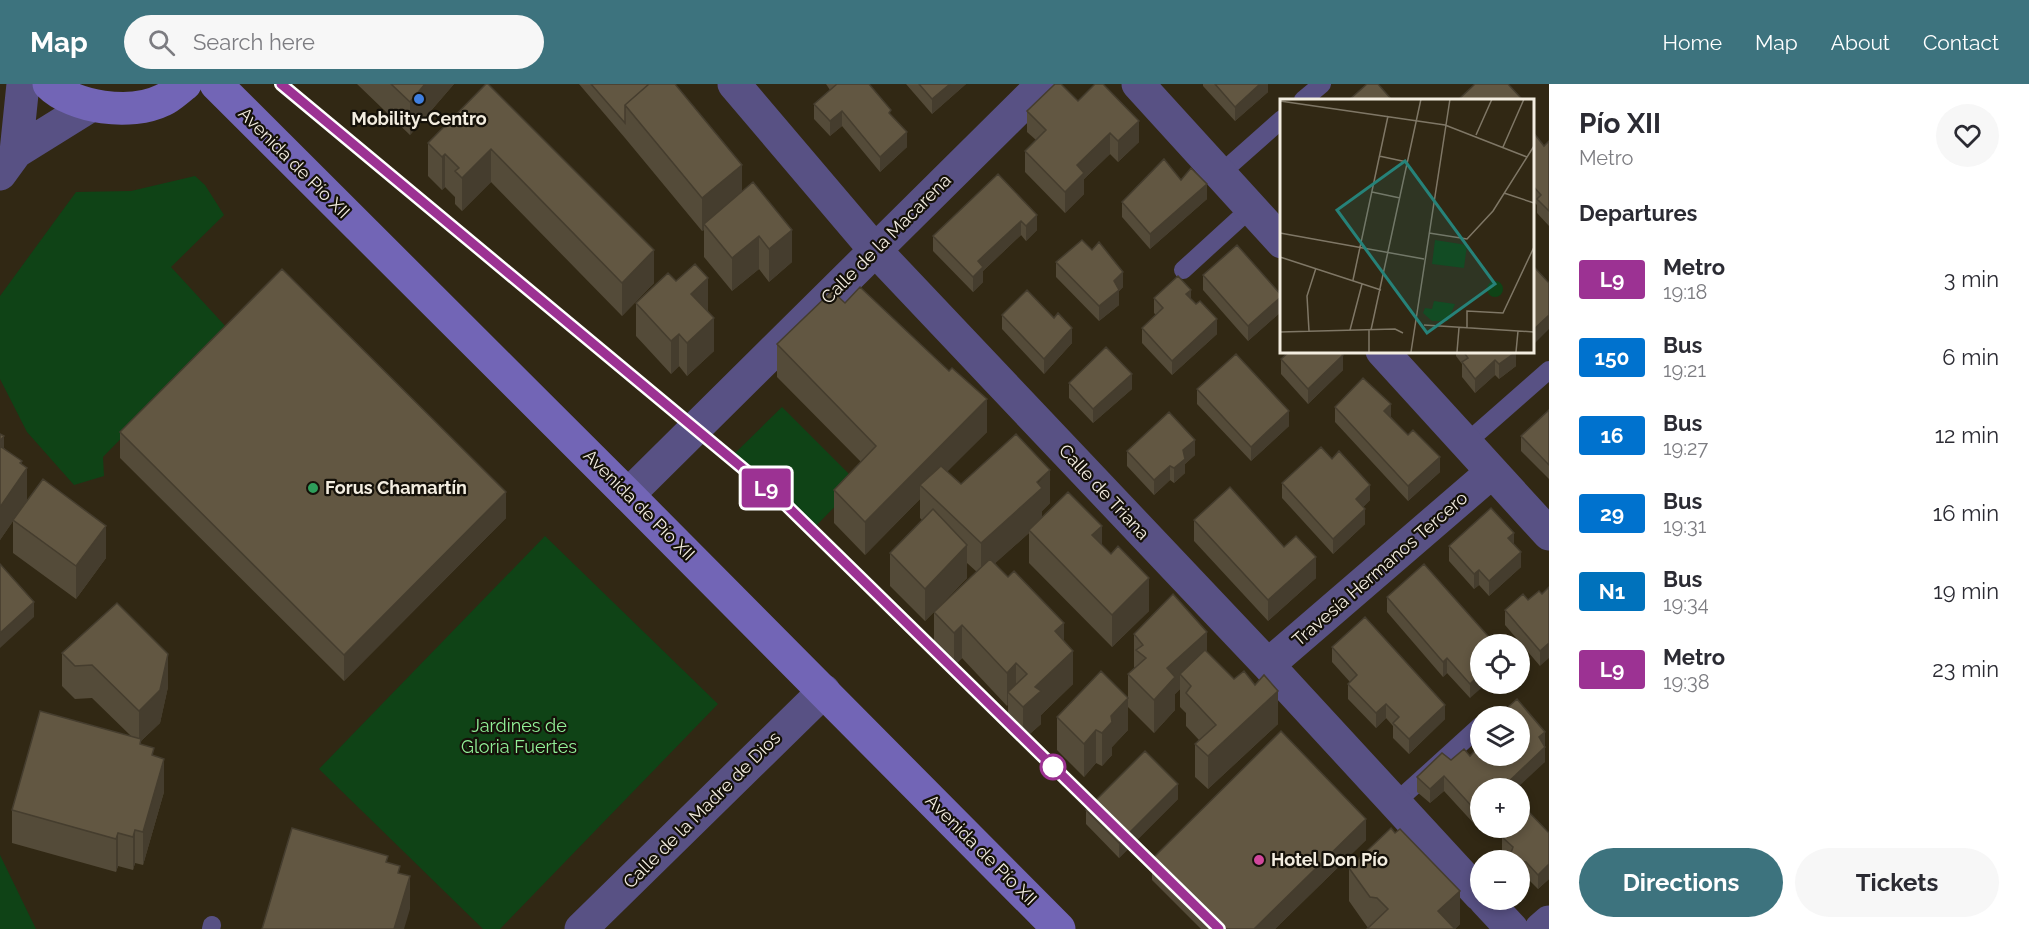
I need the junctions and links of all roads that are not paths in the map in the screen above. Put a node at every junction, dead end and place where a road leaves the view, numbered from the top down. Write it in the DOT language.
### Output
graph roads {
  1 [pos="23,84"];
  2 [pos="49,84"];
  3 [pos="185,84"];
  4 [pos="216,84"];
  5 [pos="735,84"];
  6 [pos="1042,84"];
  7 [pos="1138,84"];
  8 [pos="1322,84"];
  9 [pos="1304,99"];
  10 [pos="90,106"];
  11 [pos="1280,121"];
  12 [pos="8,163"];
  13 [pos="1220,174"];
  14 [pos="1251,208"];
  15 [pos="1280,240"];
  16 [pos="875,250"];
  17 [pos="1183,270"];
  18 [pos="1383,352"];
  19 [pos="1549,370"];
  20 [pos="1466,443"];
  21 [pos="1492,472"];
  22 [pos="628,495"];
  23 [pos="1549,534"];
  24 [pos="1268,665"];
  25 [pos="824,691"];
  26 [pos="1470,735"];
  27 [pos="1395,802"];
  28 [pos="1470,884"];
  29 [pos="1494,910"];
  30 [pos="1549,922"];
  31 [pos="581,929"];
  32 [pos="1059,929"];
  33 [pos="1512,929"];
  34 [pos="1541,929"];
  1 -- 12 [label="street"];
  2 -- 10 [label="main road"];
  3 -- 10 [label="main road"];
  4 -- 22 [label="main road, Avenida de Pío XII"];
  5 -- 16 [label="street, Calle de Triana"];
  6 -- 16 [label="street, Calle de la Macarena"];
  7 -- 13 [label="street"];
  8 -- 9 [label="lane"];
  10 -- 12 [label="street"];
  11 -- 13 [label="lane"];
  13 -- 14 [label="street"];
  14 -- 15 [label="street"];
  14 -- 17 [label="lane"];
  16 -- 22 [label="street, Calle de la Macarena"];
  16 -- 24 [label="street, Calle de Triana"];
  18 -- 20 [label="street"];
  19 -- 20 [label="lane"];
  20 -- 21 [label="street"];
  21 -- 23 [label="street"];
  21 -- 24 [label="street, Travesía Hermanos Tercero"];
  22 -- 25 [label="main road, Avenida de Pío XII"];
  24 -- 27 [label="street, Calle de Triana"];
  25 -- 31 [label="street, Calle de la Madre de Dios"];
  25 -- 32 [label="main road, Avenida de Pío XII"];
  26 -- 27 [label="lane"];
  27 -- 28 [label="street, Calle de Triana"];
  29 -- 33 [label="street"];
  30 -- 34 [label="street"];
}
